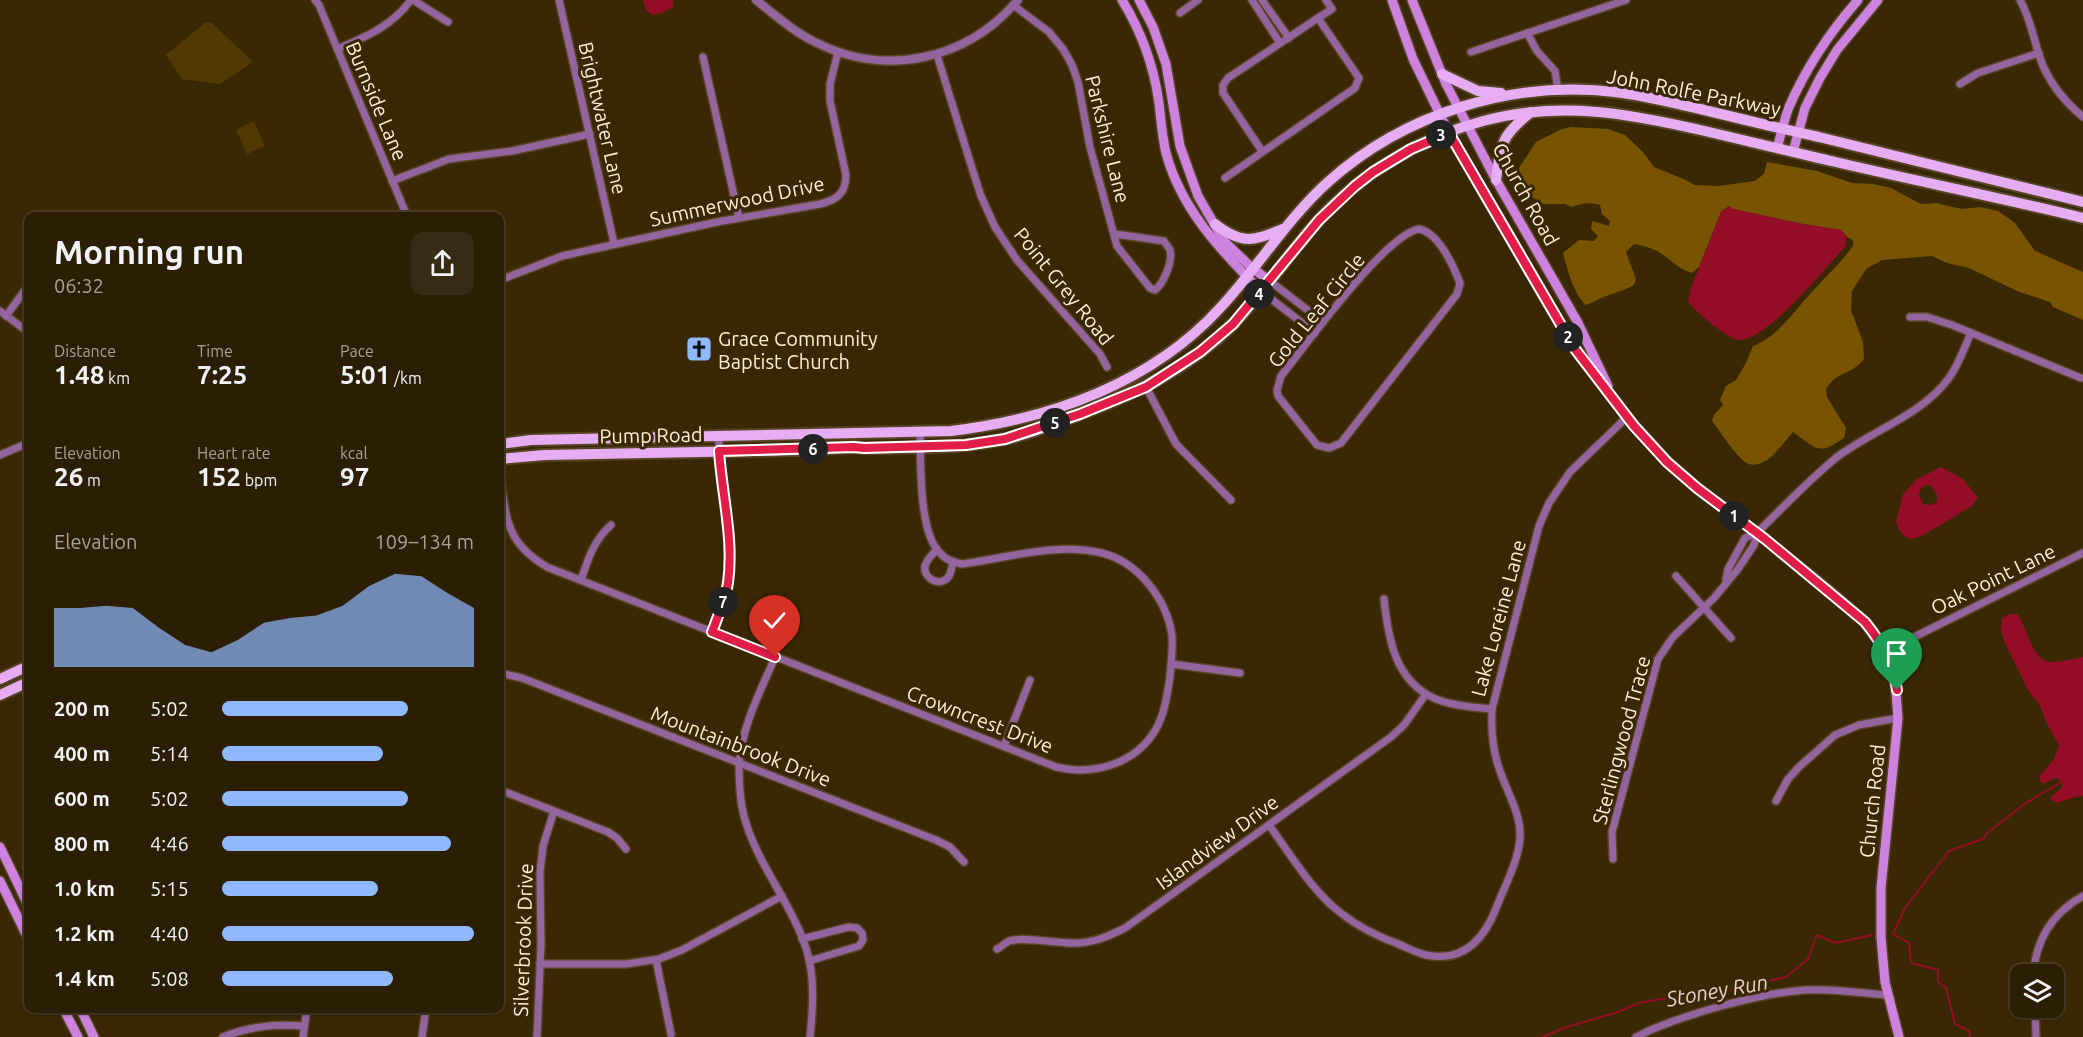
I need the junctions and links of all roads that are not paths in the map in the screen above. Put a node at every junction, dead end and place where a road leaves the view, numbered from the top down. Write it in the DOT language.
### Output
graph roads {
  1 [pos="315,0"];
  2 [pos="412,0"];
  3 [pos="559,0"];
  4 [pos="1122,0"];
  5 [pos="1139,0"];
  6 [pos="1198,0"];
  7 [pos="1252,0"];
  8 [pos="1326,0"];
  9 [pos="1392,0"];
  10 [pos="1413,0"];
  11 [pos="1626,0"];
  12 [pos="1858,0"];
  13 [pos="1878,0"];
  14 [pos="2020,0"];
  15 [pos="760,1"];
  16 [pos="1015,3"];
  17 [pos="1263,3"];
  18 [pos="1180,13"];
  19 [pos="1318,18"];
  20 [pos="448,22"];
  21 [pos="1527,33"];
  22 [pos="1289,38"];
  23 [pos="1280,43"];
  24 [pos="337,50"];
  25 [pos="838,52"];
  26 [pos="1471,52"];
  27 [pos="2039,53"];
  28 [pos="937,55"];
  29 [pos="703,57"];
  30 [pos="1442,74"];
  31 [pos="1960,84"];
  32 [pos="1558,90"];
  33 [pos="1517,94"];
  34 [pos="1458,108"];
  35 [pos="1532,112"];
  36 [pos="1440,115"];
  37 [pos="2083,117"];
  38 [pos="1467,126"];
  39 [pos="1782,128"];
  40 [pos="1799,132"];
  41 [pos="1449,133"];
  42 [pos="590,134"];
  43 [pos="1777,148"];
  44 [pos="1262,151"];
  45 [pos="1793,152"];
  46 [pos="1225,178"];
  47 [pos="1496,180"];
  48 [pos="392,181"];
  49 [pos="2083,202"];
  50 [pos="405,212"];
  51 [pos="740,218"];
  52 [pos="2083,218"];
  53 [pos="1215,224"];
  54 [pos="1284,229"];
  55 [pos="1115,234"];
  56 [pos="614,243"];
  57 [pos="1249,272"];
  58 [pos="504,278"];
  59 [pos="1270,281"];
  60 [pos="24,290"];
  61 [pos="1261,291"];
  62 [pos="3,314"];
  63 [pos="1910,316"];
  64 [pos="1323,322"];
  65 [pos="24,329"];
  66 [pos="1315,333"];
  67 [pos="1971,333"];
  68 [pos="1107,367"];
  69 [pos="2081,378"];
  70 [pos="1146,387"];
  71 [pos="1616,401"];
  72 [pos="1627,417"];
  73 [pos="920,432"];
  74 [pos="718,436"];
  75 [pos="504,443"];
  76 [pos="24,445"];
  77 [pos="920,447"];
  78 [pos="719,451"];
  79 [pos="0,455"];
  80 [pos="504,459"];
  81 [pos="1231,500"];
  82 [pos="504,524"];
  83 [pos="612,525"];
  84 [pos="1757,533"];
  85 [pos="937,549"];
  86 [pos="2083,553"];
  87 [pos="953,562"];
  88 [pos="1676,576"];
  89 [pos="581,580"];
  90 [pos="1725,583"];
  91 [pos="1384,599"];
  92 [pos="1704,608"];
  93 [pos="712,632"];
  94 [pos="1731,638"];
  95 [pos="1886,651"];
  96 [pos="775,657"];
  97 [pos="1171,664"];
  98 [pos="24,668"];
  99 [pos="1240,673"];
  100 [pos="504,674"];
  101 [pos="0,679"];
  102 [pos="1030,680"];
  103 [pos="24,684"];
  104 [pos="1426,694"];
  105 [pos="0,695"];
  106 [pos="1492,710"];
  107 [pos="1898,718"];
  108 [pos="1004,746"];
  109 [pos="740,763"];
  110 [pos="504,792"];
  111 [pos="1776,801"];
  112 [pos="554,811"];
  113 [pos="1269,825"];
  114 [pos="0,847"];
  115 [pos="626,849"];
  116 [pos="1613,859"];
  117 [pos="964,862"];
  118 [pos="0,881"];
  119 [pos="782,896"];
  120 [pos="2083,896"];
  121 [pos="24,897"];
  122 [pos="24,930"];
  123 [pos="802,939"];
  124 [pos="997,949"];
  125 [pos="656,960"];
  126 [pos="809,961"];
  127 [pos="540,964"];
  128 [pos="2035,964"];
  129 [pos="1887,994"];
  130 [pos="66,1013"];
  131 [pos="82,1013"];
  132 [pos="306,1013"];
  133 [pos="425,1013"];
  134 [pos="2035,1018"];
  135 [pos="304,1026"];
  136 [pos="670,1034"];
  137 [pos="78,1037"];
  138 [pos="94,1037"];
  139 [pos="223,1037"];
  140 [pos="303,1037"];
  141 [pos="422,1037"];
  142 [pos="537,1037"];
  143 [pos="810,1037"];
  144 [pos="1636,1037"];
  145 [pos="1899,1037"];
  146 [pos="2036,1037"];
  1 -- 24 [label="street, Burnside Lane"];
  2 -- 20 [label="street"];
  2 -- 24 [label="street"];
  3 -- 42 [label="street, Brightwater Lane"];
  4 -- 57 [label="main road"];
  5 -- 53 [label="main road"];
  6 -- 18 [label="street"];
  7 -- 17 [label="street"];
  8 -- 19 [label="street"];
  9 -- 36 [label="main road, Church Road"];
  10 -- 30 [label="main road, Church Road"];
  11 -- 21 [label="street"];
  12 -- 39 [label="main road"];
  13 -- 40 [label="main road"];
  14 -- 27 [label="street"];
  15 -- 25 [label="street"];
  16 -- 28 [label="street"];
  16 -- 55 [label="street, Parkshire Lane"];
  17 -- 22 [label="street"];
  17 -- 23 [label="street"];
  19 -- 22 [label="street"];
  19 -- 44 [label="street"];
  21 -- 26 [label="street"];
  21 -- 32 [label="street"];
  22 -- 23 [label="street"];
  23 -- 44 [label="street"];
  24 -- 48 [label="street, Burnside Lane"];
  25 -- 28 [label="street"];
  25 -- 51 [label="street, Summerwood Drive"];
  27 -- 31 [label="street"];
  27 -- 37 [label="street"];
  28 -- 68 [label="street, Point Grey Road"];
  29 -- 51 [label="street"];
  30 -- 33 [label="main road"];
  30 -- 34 [label="main road, Church Road"];
  32 -- 33 [label="main road, John Rolfe Parkway"];
  32 -- 39 [label="main road, John Rolfe Parkway"];
  33 -- 34 [label="main road, John Rolfe Parkway"];
  34 -- 36 [label="main road, John Rolfe Parkway"];
  34 -- 38 [label="main road, Church Road"];
  35 -- 38 [label="main road, John Rolfe Parkway"];
  35 -- 43 [label="main road, John Rolfe Parkway"];
  35 -- 47 [label="main road"];
  36 -- 41 [label="main road, Church Road"];
  36 -- 54 [label="main road, John Rolfe Parkway"];
  38 -- 41 [label="main road, John Rolfe Parkway"];
  38 -- 47 [label="main road, Church Road"];
  39 -- 40 [label="main road, John Rolfe Parkway"];
  39 -- 43 [label="main road"];
  40 -- 45 [label="main road"];
  40 -- 49 [label="main road, John Rolfe Parkway"];
  41 -- 59 [label="main road, John Rolfe Parkway"];
  41 -- 71 [label="main road, Church Road"];
  42 -- 48 [label="street"];
  42 -- 56 [label="street, Brightwater Lane"];
  43 -- 45 [label="main road, John Rolfe Parkway"];
  44 -- 46 [label="street"];
  45 -- 52 [label="main road, John Rolfe Parkway"];
  47 -- 71 [label="main road, Church Road"];
  48 -- 50 [label="street, Burnside Lane"];
  51 -- 56 [label="street, Summerwood Drive"];
  53 -- 54 [label="main road"];
  53 -- 57 [label="main road"];
  54 -- 57 [label="main road, John Rolfe Parkway"];
  55 -- 55 [label="street, Parkshire Lane"];
  56 -- 58 [label="street, Summerwood Drive"];
  57 -- 59 [label="main road"];
  57 -- 61 [label="main road"];
  57 -- 73 [label="main road, Pump Road"];
  59 -- 61 [label="main road, John Rolfe Parkway"];
  59 -- 64 [label="street"];
  60 -- 62 [label="street"];
  61 -- 66 [label="street"];
  61 -- 70 [label="main road, Pump Road"];
  62 -- 65 [label="street"];
  63 -- 67 [label="street"];
  64 -- 66 [label="street, Gold Leaf Circle"];
  64 -- 66 [label="street, Gold Leaf Circle"];
  67 -- 69 [label="street"];
  67 -- 84 [label="street"];
  70 -- 77 [label="main road, Pump Road"];
  70 -- 81 [label="street"];
  71 -- 72 [label="main road, Church Road"];
  72 -- 84 [label="main road, Church Road"];
  72 -- 106 [label="street, Lake Loreine Lane"];
  73 -- 74 [label="main road, Pump Road"];
  73 -- 77 [label="street"];
  74 -- 75 [label="main road, Pump Road"];
  74 -- 78 [label="street"];
  76 -- 79 [label="street"];
  77 -- 78 [label="main road, Pump Road"];
  77 -- 85 [label="street"];
  78 -- 80 [label="main road, Pump Road"];
  78 -- 93 [label="street"];
  82 -- 89 [label="street, Crowncrest Drive"];
  83 -- 89 [label="street"];
  84 -- 90 [label="street, Sterlingwood Trace"];
  84 -- 90 [label="street, Sterlingwood Trace"];
  84 -- 95 [label="main road, Church Road"];
  85 -- 87 [label="street"];
  85 -- 87 [label="street"];
  86 -- 95 [label="street, Oak Point Lane"];
  87 -- 97 [label="street, Crowncrest Drive"];
  88 -- 92 [label="street"];
  89 -- 93 [label="street, Crowncrest Drive"];
  90 -- 92 [label="street, Sterlingwood Trace"];
  91 -- 104 [label="street"];
  92 -- 94 [label="street"];
  92 -- 116 [label="street, Sterlingwood Trace"];
  93 -- 96 [label="street, Crowncrest Drive"];
  95 -- 107 [label="main road, Church Road"];
  96 -- 108 [label="street, Crowncrest Drive"];
  96 -- 109 [label="street"];
  97 -- 99 [label="street"];
  97 -- 108 [label="street, Crowncrest Drive"];
  98 -- 101 [label="main road"];
  100 -- 109 [label="street, Mountainbrook Drive"];
  102 -- 108 [label="street"];
  103 -- 105 [label="main road"];
  104 -- 106 [label="street"];
  104 -- 113 [label="street, Islandview Drive"];
  106 -- 113 [label="street, Lake Loreine Lane"];
  107 -- 111 [label="street"];
  107 -- 129 [label="main road, Church Road"];
  109 -- 117 [label="street, Mountainbrook Drive"];
  109 -- 119 [label="street"];
  110 -- 112 [label="street"];
  112 -- 115 [label="street"];
  112 -- 127 [label="street, Silverbrook Drive"];
  113 -- 124 [label="street, Islandview Drive"];
  114 -- 121 [label="main road"];
  118 -- 122 [label="main road"];
  119 -- 123 [label="street"];
  119 -- 125 [label="street"];
  120 -- 128 [label="street"];
  123 -- 126 [label="street"];
  123 -- 126 [label="street"];
  125 -- 127 [label="street"];
  125 -- 136 [label="street"];
  126 -- 143 [label="street"];
  127 -- 142 [label="street, Silverbrook Drive"];
  129 -- 144 [label="street"];
  129 -- 145 [label="main road, Church Road"];
  130 -- 137 [label="main road"];
  131 -- 138 [label="main road"];
  132 -- 135 [label="street"];
  133 -- 141 [label="street"];
  134 -- 146 [label="street"];
  135 -- 139 [label="street"];
  135 -- 140 [label="street"];
}
